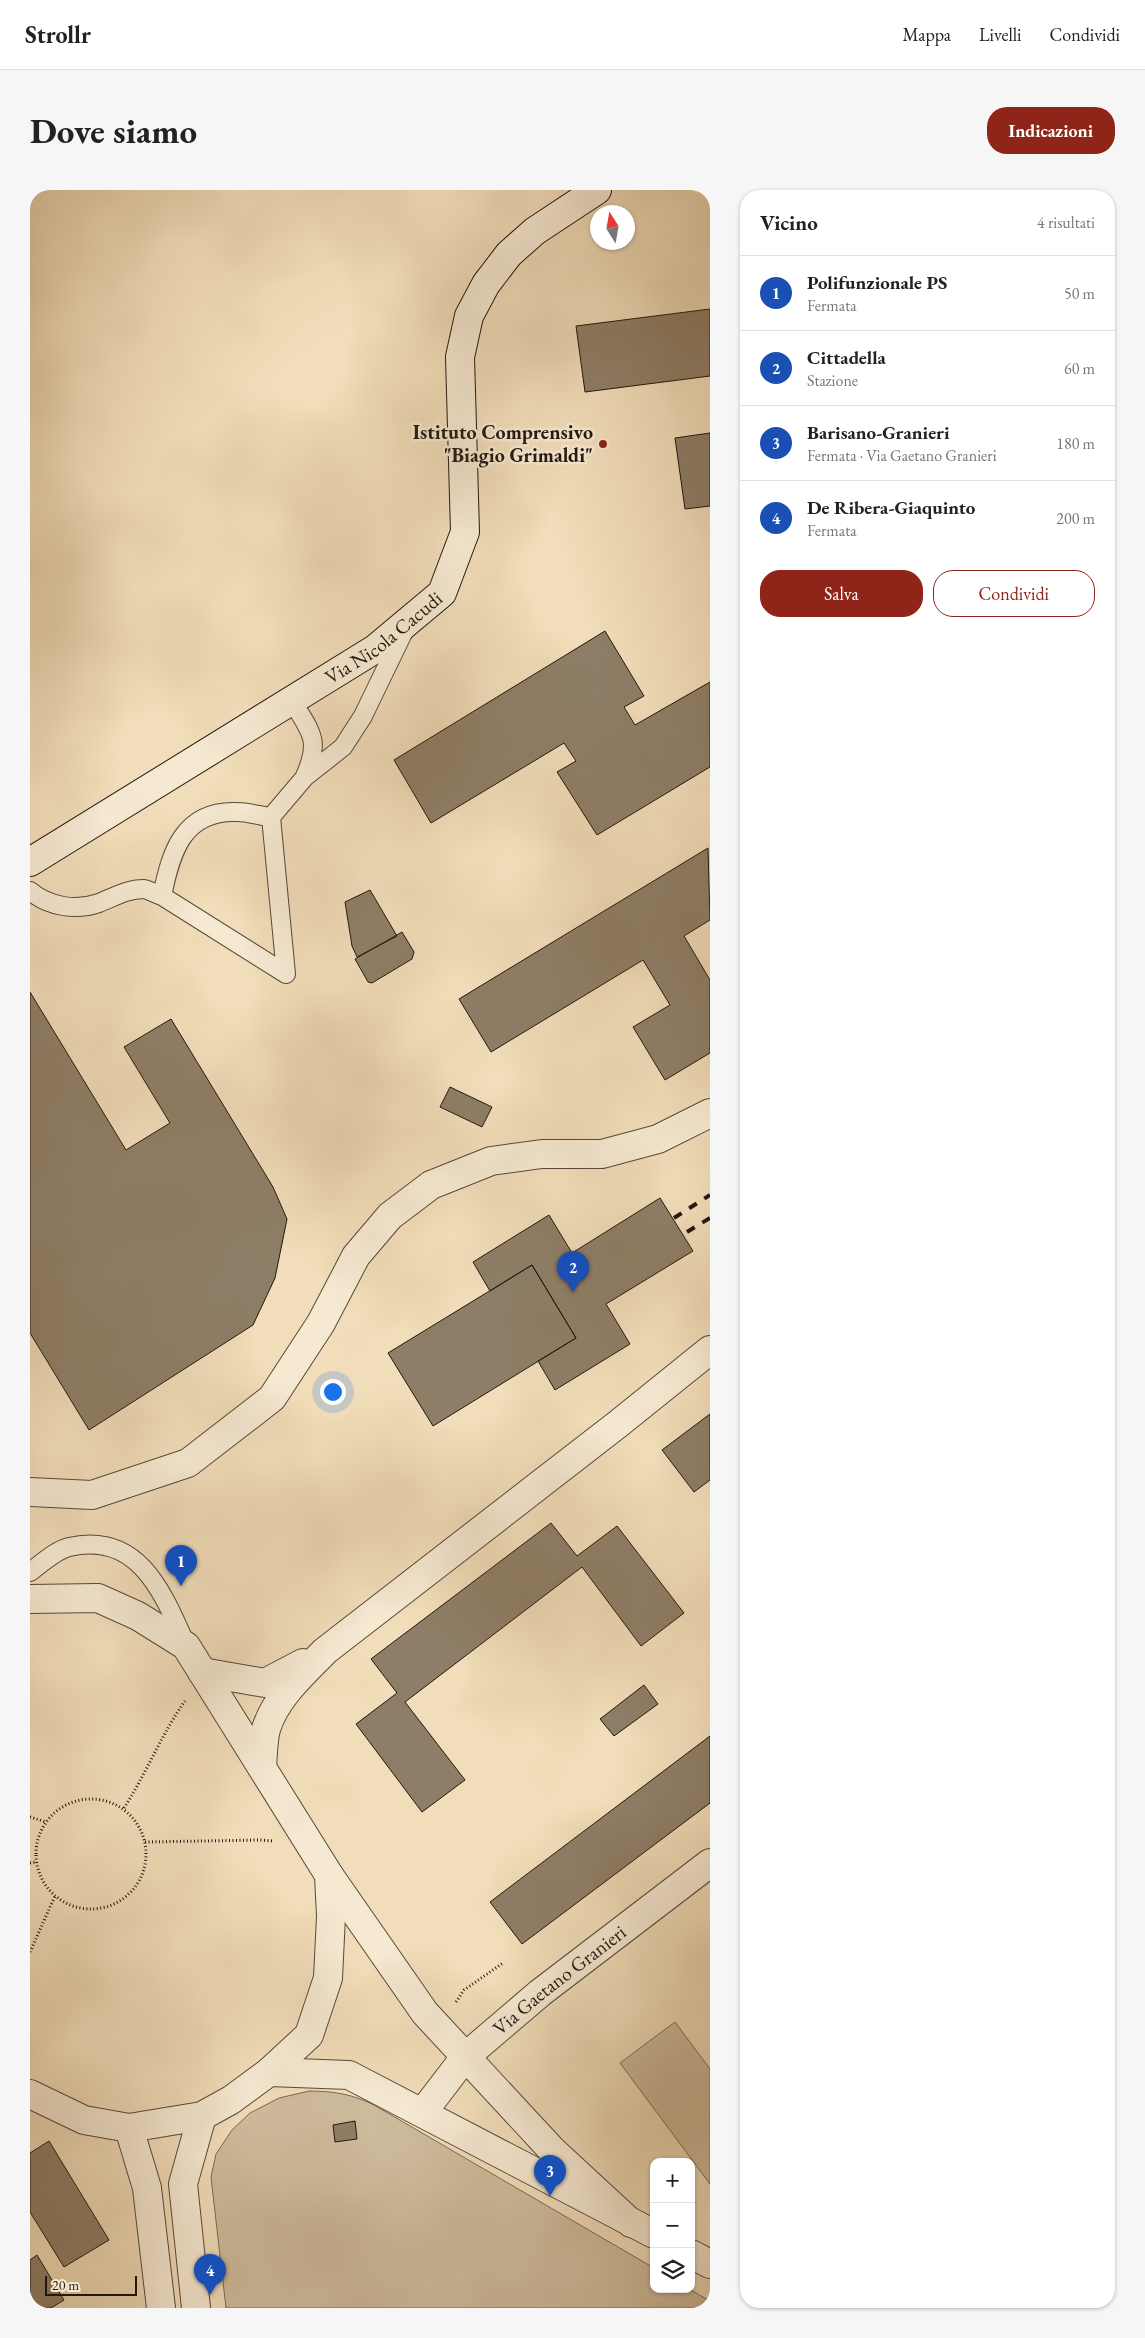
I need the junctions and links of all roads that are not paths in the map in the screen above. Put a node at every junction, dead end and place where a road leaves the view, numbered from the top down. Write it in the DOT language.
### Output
graph roads {
  1 [pos="597,190"];
  2 [pos="409,620"];
  3 [pos="292,701"];
  4 [pos="305,777"];
  5 [pos="271,817"];
  6 [pos="30,862"];
  7 [pos="30,890"];
  8 [pos="162,896"];
  9 [pos="710,1113"];
  10 [pos="710,1350"];
  11 [pos="30,1492"];
  12 [pos="30,1572"];
  13 [pos="30,1598"];
  14 [pos="186,1646"];
  15 [pos="325,1652"];
  16 [pos="202,1672"];
  17 [pos="262,1768"];
  18 [pos="710,1863"];
  19 [pos="329,1874"];
  20 [pos="465,2057"];
  21 [pos="269,2072"];
  22 [pos="30,2094"];
  23 [pos="422,2112"];
  24 [pos="202,2116"];
  25 [pos="129,2128"];
  26 [pos="642,2228"];
  27 [pos="695,2256"];
  28 [pos="710,2264"];
  29 [pos="161,2308"];
  30 [pos="196,2308"];
  1 -- 2 [label="street, Via Nicola Cacudi"];
  2 -- 3 [label="street, Via Nicola Cacudi"];
  2 -- 4 [label="lane"];
  3 -- 4 [label="lane"];
  3 -- 6 [label="street, Via Nicola Cacudi"];
  4 -- 5 [label="lane"];
  5 -- 8 [label="lane"];
  5 -- 8 [label="lane"];
  7 -- 8 [label="lane"];
  9 -- 11 [label="street"];
  10 -- 15 [label="street"];
  12 -- 14 [label="lane"];
  13 -- 14 [label="street"];
  14 -- 16 [label="street"];
  15 -- 16 [label="street"];
  15 -- 17 [label="street"];
  16 -- 17 [label="street"];
  17 -- 19 [label="street"];
  18 -- 20 [label="street, Via Gaetano Granieri"];
  19 -- 20 [label="street"];
  19 -- 21 [label="street"];
  20 -- 23 [label="street, Via Gaetano Granieri"];
  20 -- 26 [label="street"];
  21 -- 23 [label="street"];
  21 -- 24 [label="street"];
  22 -- 25 [label="street"];
  23 -- 26 [label="street"];
  24 -- 25 [label="street"];
  24 -- 30 [label="street"];
  25 -- 29 [label="street"];
  27 -- 28 [label="street"];
}
